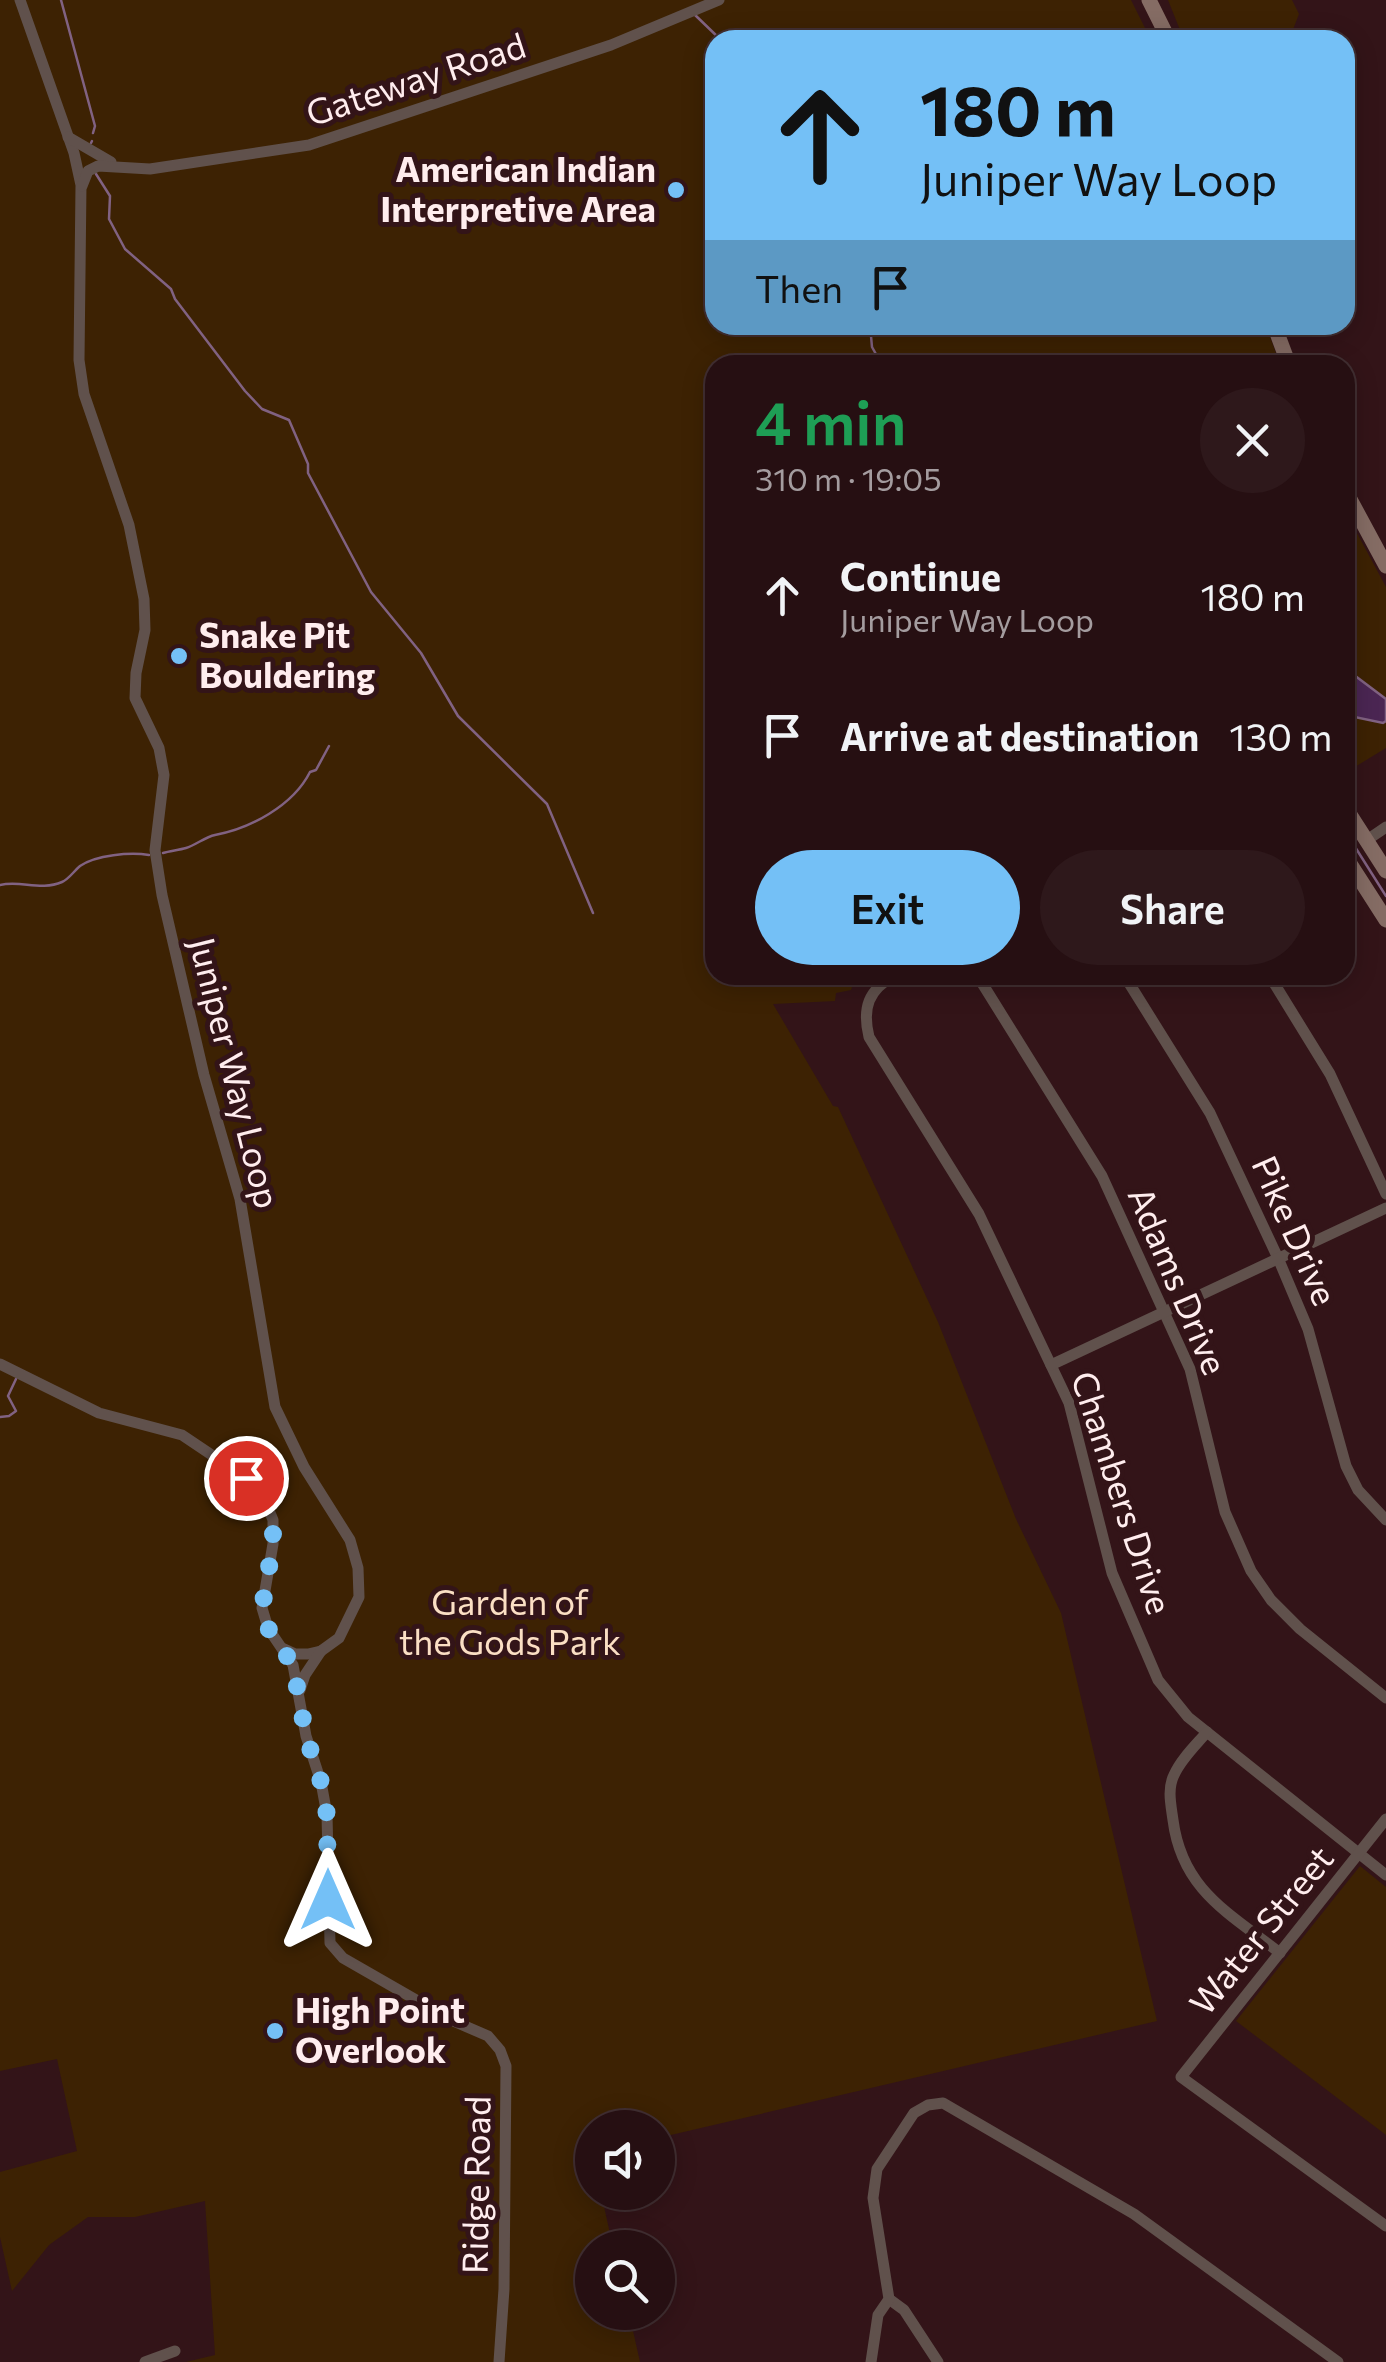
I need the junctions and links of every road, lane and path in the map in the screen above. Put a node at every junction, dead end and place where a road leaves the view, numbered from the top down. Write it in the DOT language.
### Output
graph roads {
  1 [pos="20,0"];
  2 [pos="719,0"];
  3 [pos="1149,0"];
  4 [pos="1164,30"];
  5 [pos="68,138"];
  6 [pos="115,166"];
  7 [pos="81,190"];
  8 [pos="1355,509"];
  9 [pos="1386,566"];
  10 [pos="1355,821"];
  11 [pos="1386,827"];
  12 [pos="1367,840"];
  13 [pos="1386,870"];
  14 [pos="1355,872"];
  15 [pos="1386,920"];
  16 [pos="880,985"];
  17 [pos="983,985"];
  18 [pos="1130,985"];
  19 [pos="1275,985"];
  20 [pos="1386,1194"];
  21 [pos="1386,1208"];
  22 [pos="1278,1258"];
  23 [pos="1163,1311"];
  24 [pos="0,1364"];
  25 [pos="1051,1365"];
  26 [pos="1386,1520"];
  27 [pos="282,1648"];
  28 [pos="321,1651"];
  29 [pos="300,1690"];
  30 [pos="1386,1698"];
  31 [pos="1207,1732"];
  32 [pos="1386,1820"];
  33 [pos="1359,1854"];
  34 [pos="1386,1875"];
  35 [pos="1280,1954"];
  36 [pos="1386,2226"];
  37 [pos="889,2299"];
  38 [pos="175,2351"];
  39 [pos="145,2362"];
  40 [pos="499,2362"];
  41 [pos="870,2362"];
  42 [pos="938,2362"];
  43 [pos="1338,2362"];
  1 -- 5 [label="street, Juniper Way Loop"];
  2 -- 6 [label="street, Gateway Road"];
  3 -- 4 [label="main road"];
  5 -- 6 [label="street"];
  5 -- 7 [label="street, Juniper Way Loop"];
  6 -- 7 [label="street"];
  7 -- 28 [label="street, Juniper Way Loop"];
  8 -- 9 [label="main road"];
  10 -- 12 [label="main road"];
  11 -- 12 [label="street"];
  12 -- 13 [label="main road"];
  14 -- 15 [label="main road"];
  16 -- 25 [label="street, Chambers Drive"];
  17 -- 23 [label="street, Adams Drive"];
  18 -- 22 [label="street, Pike Drive"];
  19 -- 20 [label="street"];
  21 -- 22 [label="street"];
  22 -- 23 [label="street"];
  22 -- 26 [label="street, Pike Drive"];
  23 -- 25 [label="street"];
  23 -- 30 [label="street, Adams Drive"];
  24 -- 27 [label="street"];
  25 -- 31 [label="street, Chambers Drive"];
  27 -- 28 [label="street"];
  27 -- 29 [label="street, Ridge Road"];
  28 -- 29 [label="street"];
  29 -- 40 [label="street, Ridge Road"];
  31 -- 33 [label="street, Chambers Drive"];
  31 -- 35 [label="street"];
  32 -- 33 [label="street, Water Street"];
  33 -- 34 [label="street, Chambers Drive"];
  33 -- 35 [label="street, Water Street"];
  35 -- 36 [label="street, Water Street"];
  37 -- 41 [label="street"];
  37 -- 42 [label="street"];
  37 -- 43 [label="street"];
  38 -- 39 [label="street"];
}
